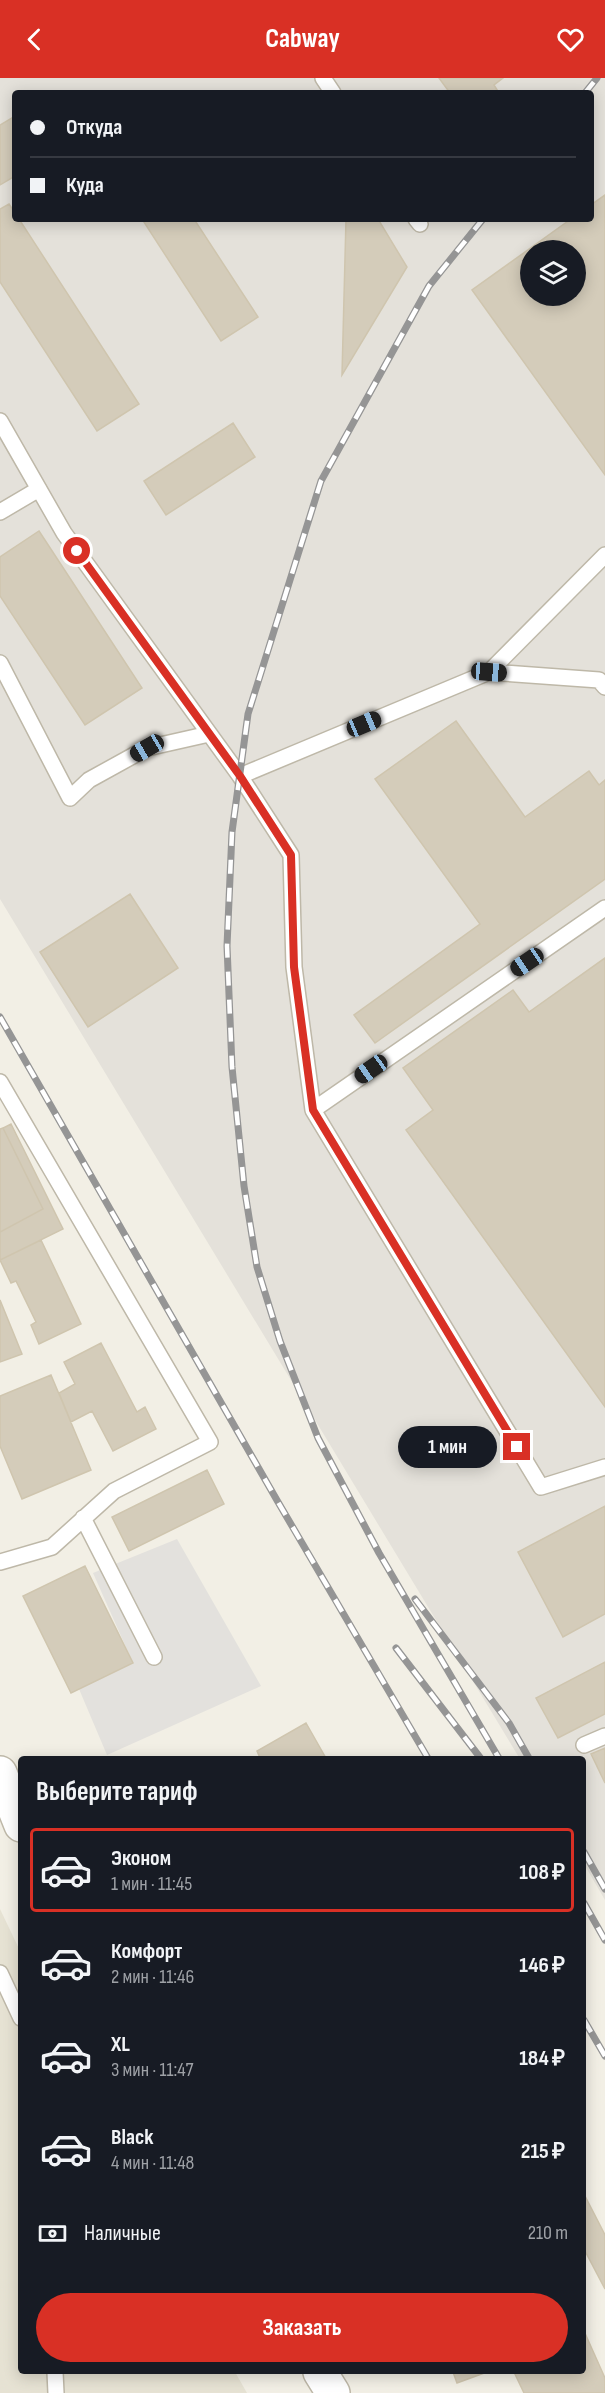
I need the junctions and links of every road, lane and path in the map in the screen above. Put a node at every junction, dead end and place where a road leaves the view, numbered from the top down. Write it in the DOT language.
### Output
graph roads {
  1 [pos="0,421"];
  2 [pos="39,489"];
  3 [pos="0,513"];
  4 [pos="605,555"];
  5 [pos="0,663"];
  6 [pos="489,672"];
  7 [pos="605,687"];
  8 [pos="209,734"];
  9 [pos="240,776"];
  10 [pos="605,908"];
  11 [pos="0,1082"];
  12 [pos="313,1110"];
  13 [pos="605,1467"];
  14 [pos="83,1518"];
  15 [pos="0,1563"];
  16 [pos="154,1657"];
  17 [pos="605,1736"];
  18 [pos="584,1745"];
  19 [pos="0,1773"];
  20 [pos="18,1818"];
  21 [pos="0,1973"];
  22 [pos="18,2012"];
  23 [pos="55,2374"];
  24 [pos="321,2374"];
  25 [pos="56,2393"];
  26 [pos="333,2393"];
  1 -- 2 [label="lane"];
  2 -- 3 [label="lane"];
  2 -- 8 [label="lane"];
  4 -- 6 [label="lane"];
  5 -- 8 [label="lane"];
  6 -- 7 [label="lane"];
  6 -- 9 [label="lane"];
  8 -- 9 [label="lane"];
  9 -- 12 [label="lane"];
  10 -- 12 [label="lane"];
  11 -- 14 [label="lane"];
  12 -- 13 [label="lane"];
  14 -- 15 [label="lane"];
  14 -- 16 [label="lane"];
  17 -- 18 [label="lane"];
  19 -- 20 [label="street"];
  21 -- 22 [label="lane"];
  23 -- 25 [label="lane"];
  24 -- 26 [label="street"];
}
